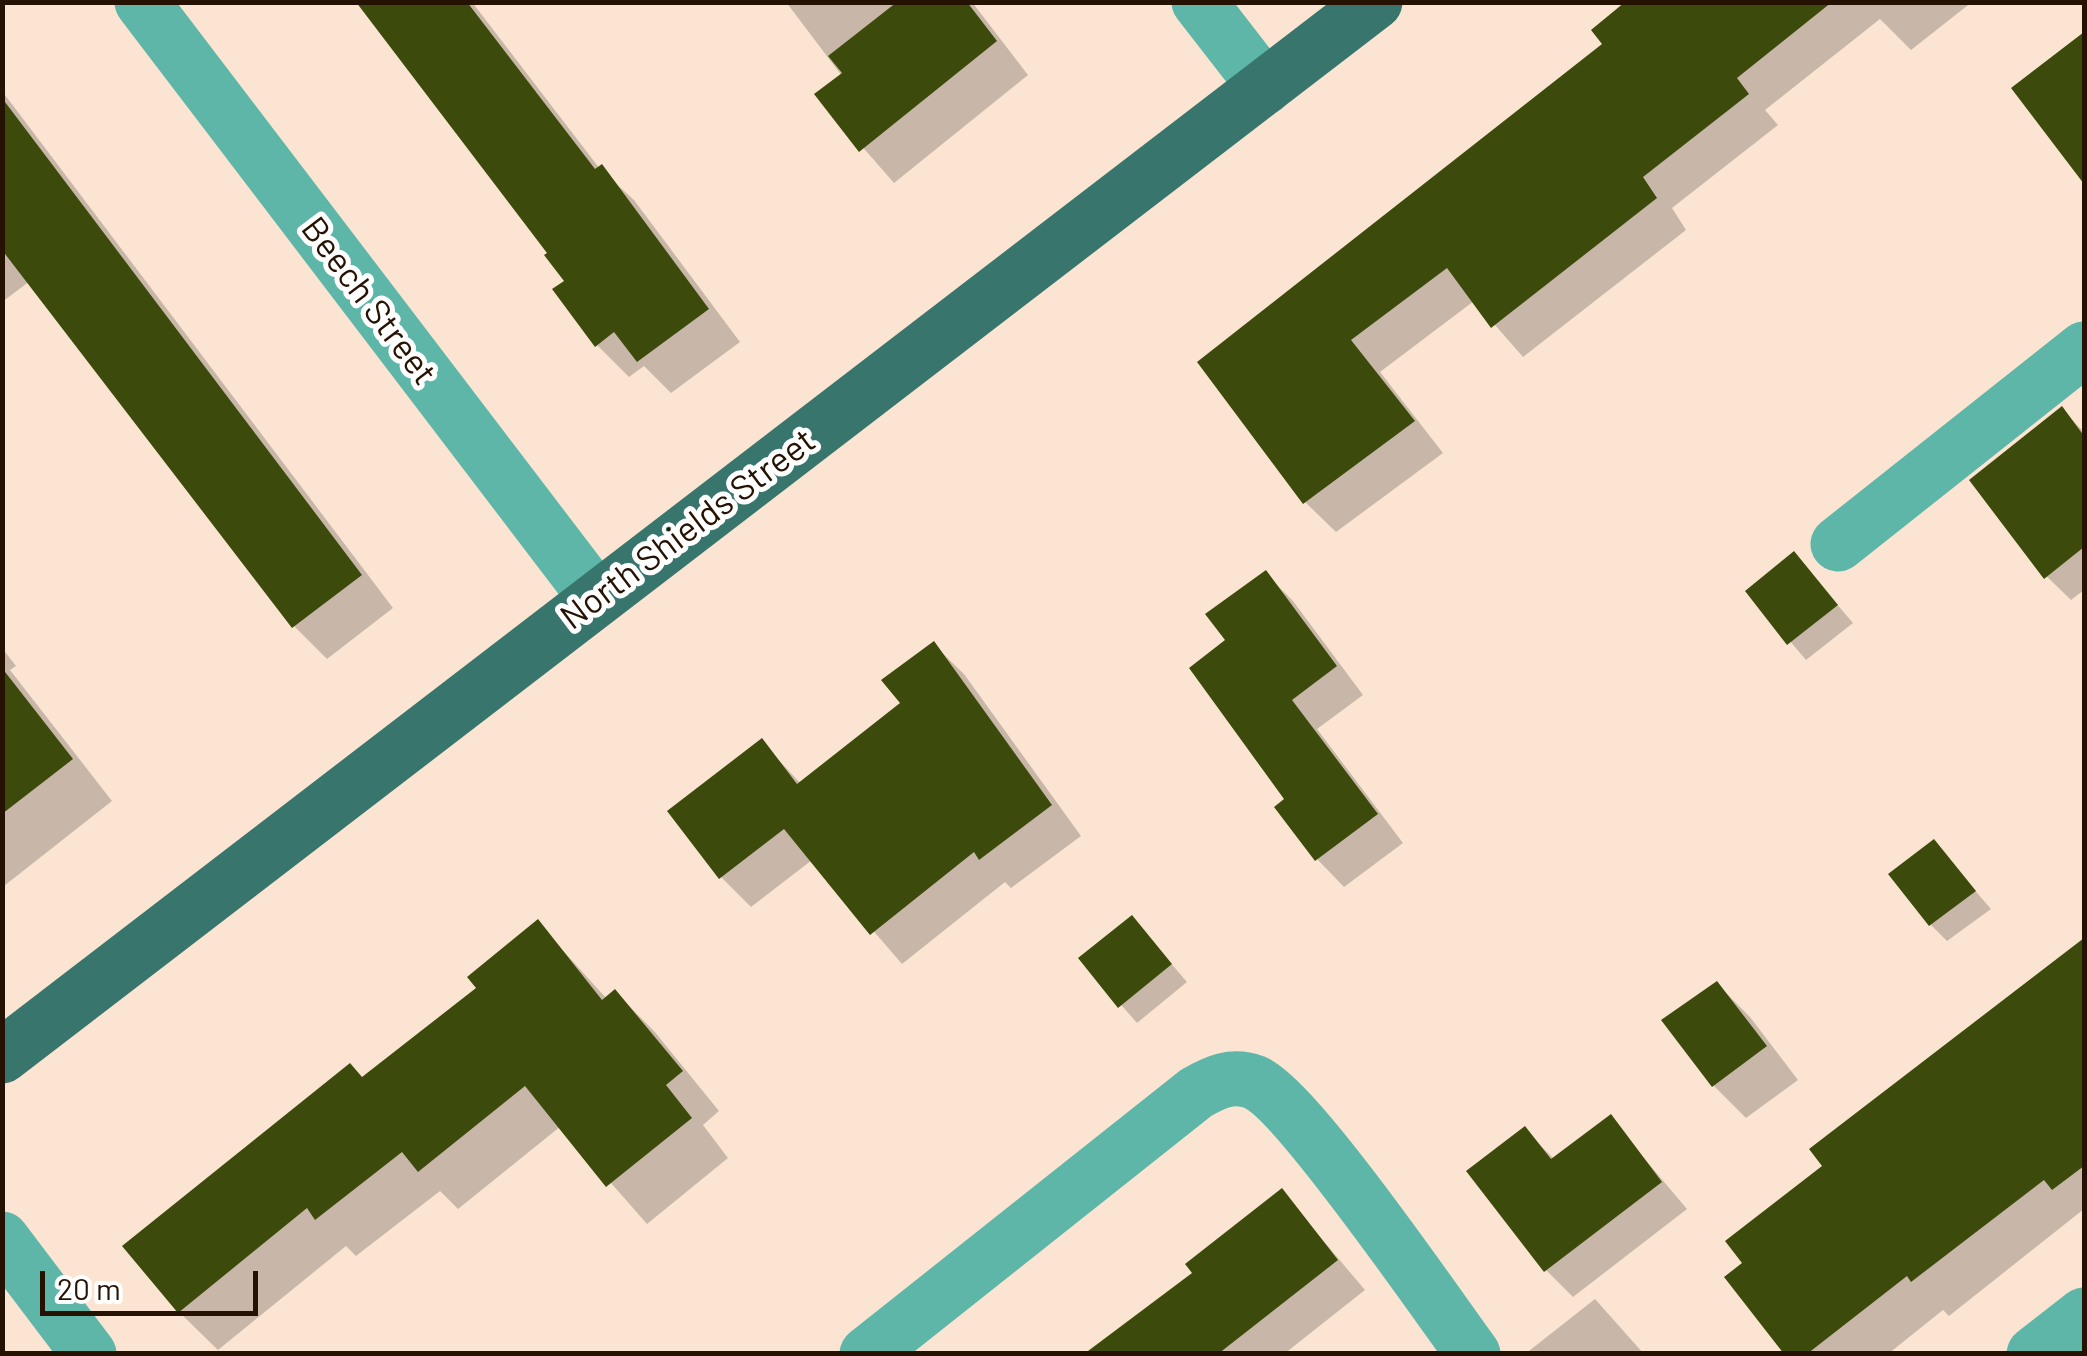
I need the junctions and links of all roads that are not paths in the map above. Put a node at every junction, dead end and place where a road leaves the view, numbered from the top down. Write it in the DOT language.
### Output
graph roads {
  1 [pos="142,2"];
  2 [pos="1199,2"];
  3 [pos="1375,2"];
  4 [pos="1265,87"];
  5 [pos="2084,349"];
  6 [pos="1838,544"];
  7 [pos="596,599"];
  8 [pos="2,1056"];
  9 [pos="2,1240"];
  10 [pos="2084,1314"];
  11 [pos="89,1354"];
  12 [pos="867,1354"];
  13 [pos="1473,1354"];
  14 [pos="2034,1354"];
  1 -- 7 [label="street, Beech Street"];
  2 -- 4 [label="street"];
  3 -- 4 [label="main road, North Shields Street"];
  4 -- 7 [label="main road, North Shields Street"];
  5 -- 6 [label="street"];
  7 -- 8 [label="main road, North Shields Street"];
  9 -- 11 [label="street"];
  10 -- 14 [label="street"];
  12 -- 13 [label="street"];
}
